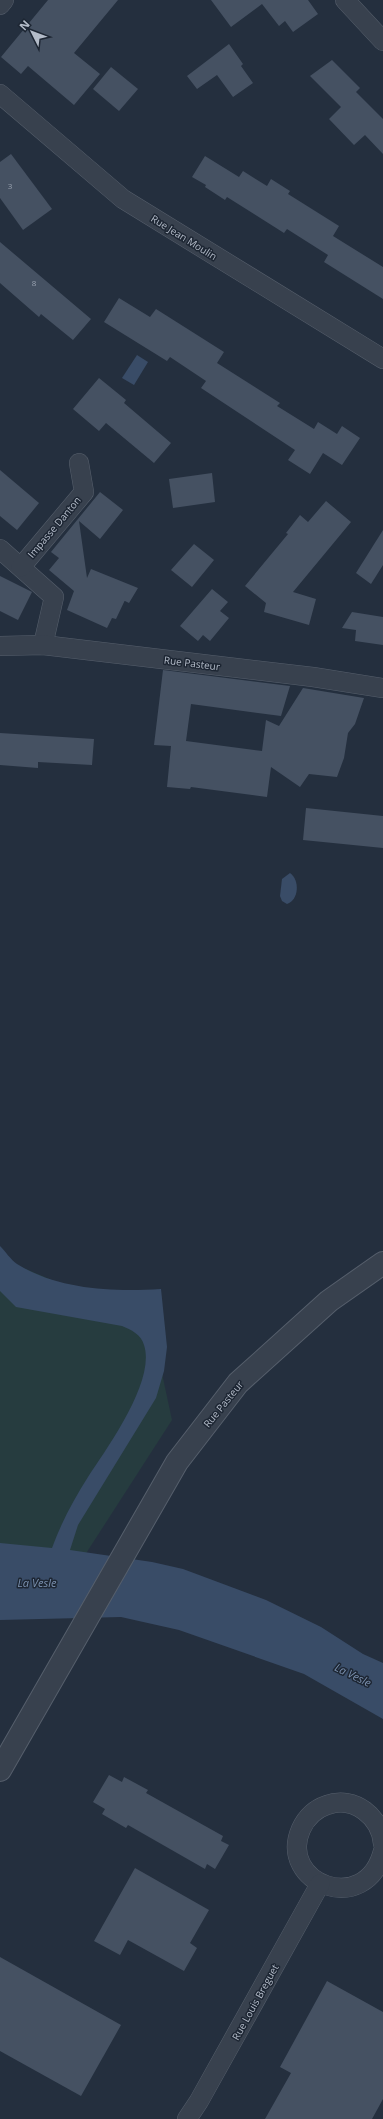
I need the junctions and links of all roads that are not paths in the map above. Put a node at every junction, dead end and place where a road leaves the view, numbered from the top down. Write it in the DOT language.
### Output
graph roads {
  1 [pos="4,0"];
  2 [pos="345,0"];
  3 [pos="0,5"];
  4 [pos="383,41"];
  5 [pos="0,94"];
  6 [pos="383,359"];
  7 [pos="79,463"];
  8 [pos="0,549"];
  9 [pos="21,567"];
  10 [pos="43,645"];
  11 [pos="0,646"];
  12 [pos="383,688"];
  13 [pos="383,1263"];
  14 [pos="0,1770"];
  15 [pos="383,1844"];
  16 [pos="383,1852"];
  17 [pos="320,1884"];
  18 [pos="187,2119"];
  1 -- 3 [label="street"];
  2 -- 4 [label="street"];
  5 -- 6 [label="street, Rue Jean Moulin"];
  7 -- 9 [label="street, Impasse Danton"];
  8 -- 9 [label="street"];
  9 -- 10 [label="street"];
  10 -- 11 [label="street, Rue Pasteur"];
  10 -- 12 [label="street, Rue Pasteur"];
  13 -- 14 [label="street, Rue Pasteur"];
  15 -- 17 [label="street"];
  16 -- 17 [label="street"];
  17 -- 18 [label="street, Rue Louis Breguet"];
}
